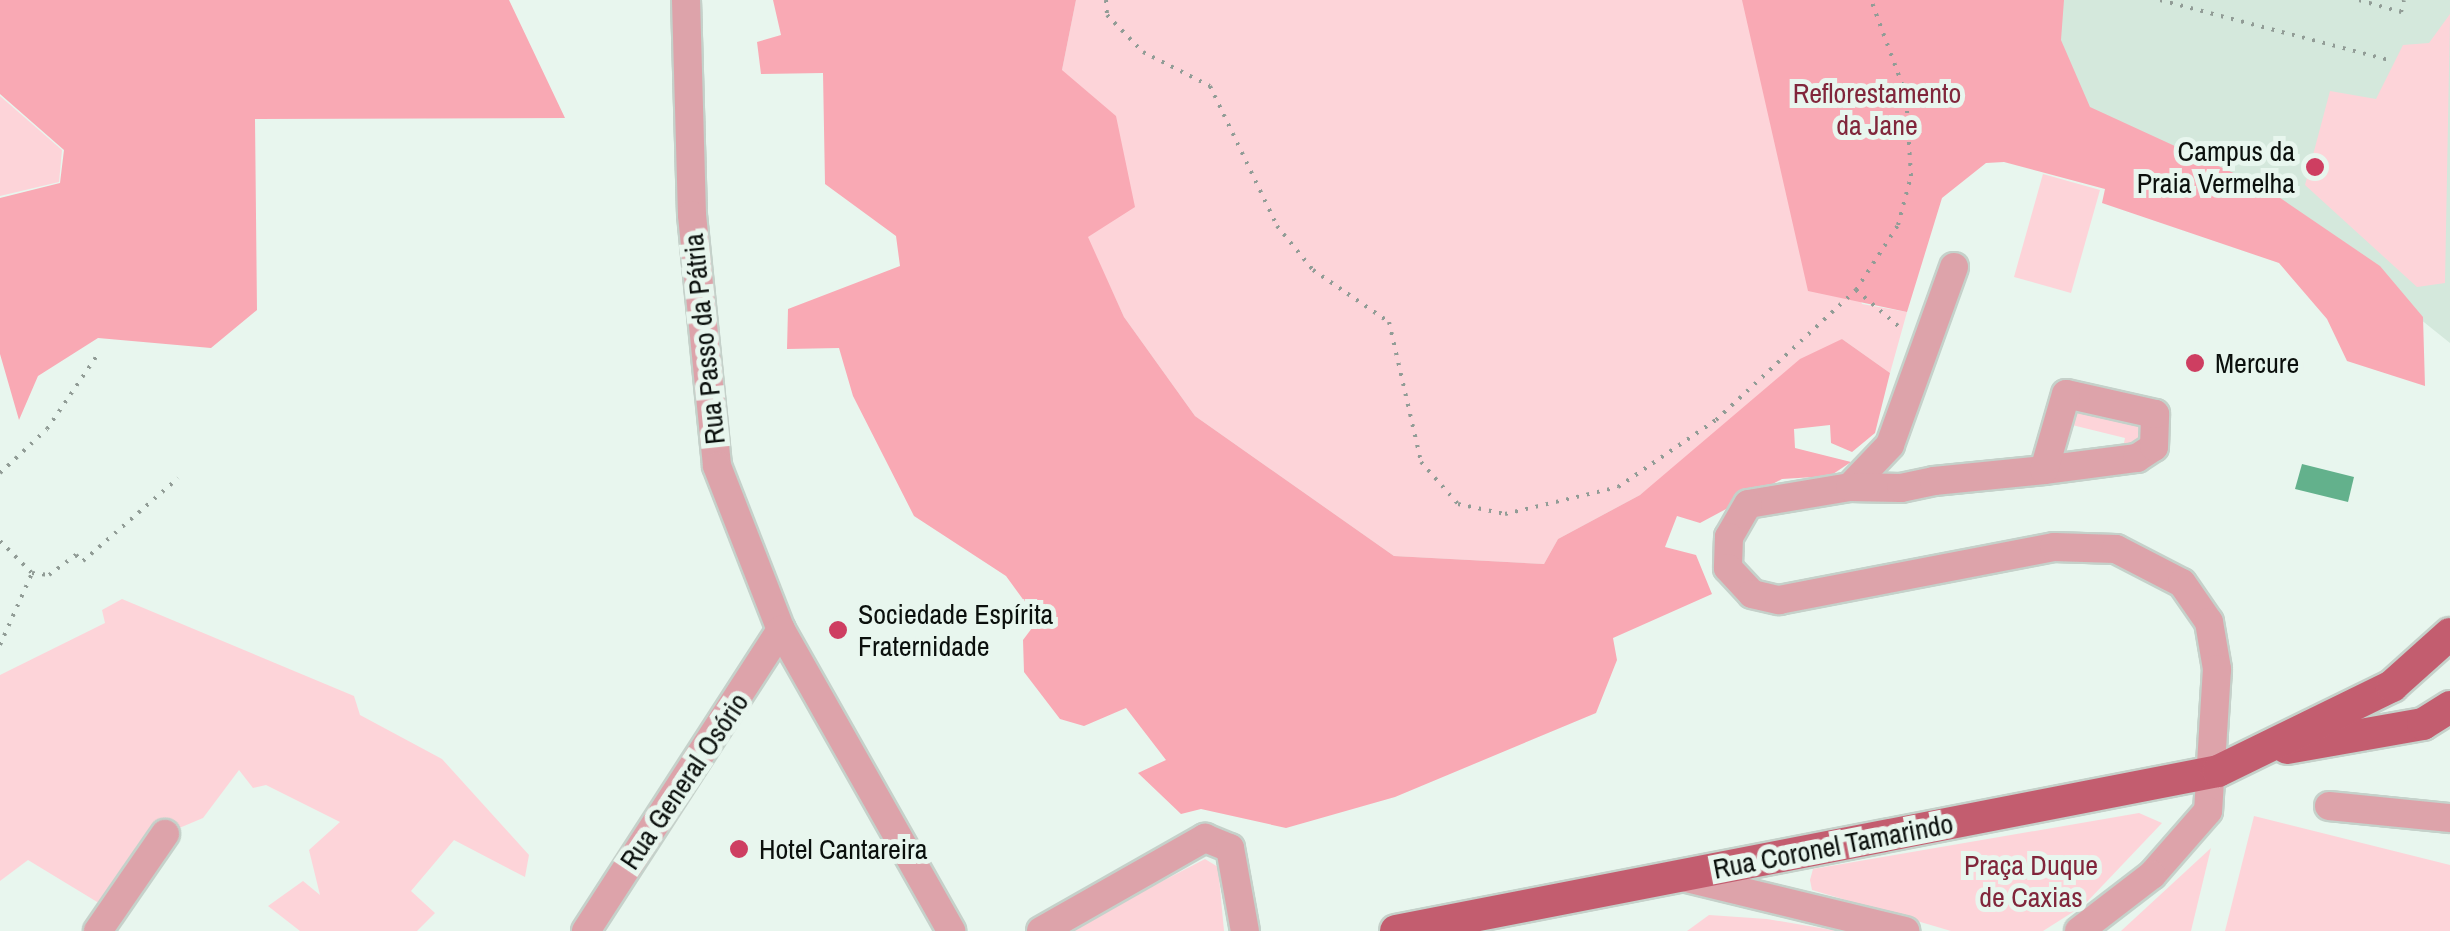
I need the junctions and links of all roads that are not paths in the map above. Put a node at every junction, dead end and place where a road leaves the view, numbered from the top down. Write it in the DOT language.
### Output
graph roads {
  1 [pos="686,0"];
  2 [pos="1954,267"];
  3 [pos="2044,470"];
  4 [pos="1850,488"];
  5 [pos="781,630"];
  6 [pos="2450,634"];
  7 [pos="766,660"];
  8 [pos="798,662"];
  9 [pos="2421,666"];
  10 [pos="2392,686"];
  11 [pos="2450,695"];
  12 [pos="2450,707"];
  13 [pos="2412,727"];
  14 [pos="2268,751"];
  15 [pos="2218,771"];
  16 [pos="2329,806"];
  17 [pos="2450,818"];
  18 [pos="165,834"];
  19 [pos="1678,876"];
  20 [pos="98,931"];
  21 [pos="586,931"];
  22 [pos="950,931"];
  23 [pos="1042,931"];
  24 [pos="1245,931"];
  25 [pos="1396,931"];
  26 [pos="1905,931"];
  27 [pos="2079,931"];
  1 -- 5 [label="street, Rua Passo da Pátria"];
  2 -- 4 [label="street"];
  3 -- 4 [label="street"];
  4 -- 15 [label="street"];
  5 -- 7 [label="street, Rua General Osório"];
  5 -- 8 [label="street, Rua Passo da Pátria"];
  6 -- 9 [label="main road, Rua Coronel Tamarindo"];
  7 -- 8 [label="street"];
  7 -- 21 [label="street, Rua General Osório"];
  8 -- 22 [label="street, Rua Passo da Pátria"];
  9 -- 10 [label="main road, Rua Coronel Tamarindo"];
  9 -- 11 [label="main road"];
  10 -- 13 [label="main road"];
  10 -- 14 [label="main road, Rua Coronel Tamarindo"];
  12 -- 13 [label="main road, Rua Coronel Tamarindo"];
  13 -- 14 [label="main road, Rua Coronel Tamarindo"];
  14 -- 15 [label="main road, Rua Coronel Tamarindo"];
  15 -- 19 [label="main road, Rua Coronel Tamarindo"];
  15 -- 27 [label="street"];
  16 -- 17 [label="street"];
  18 -- 20 [label="street"];
  19 -- 25 [label="main road, Rua Coronel Tamarindo"];
  19 -- 26 [label="street"];
  23 -- 24 [label="street"];
}
